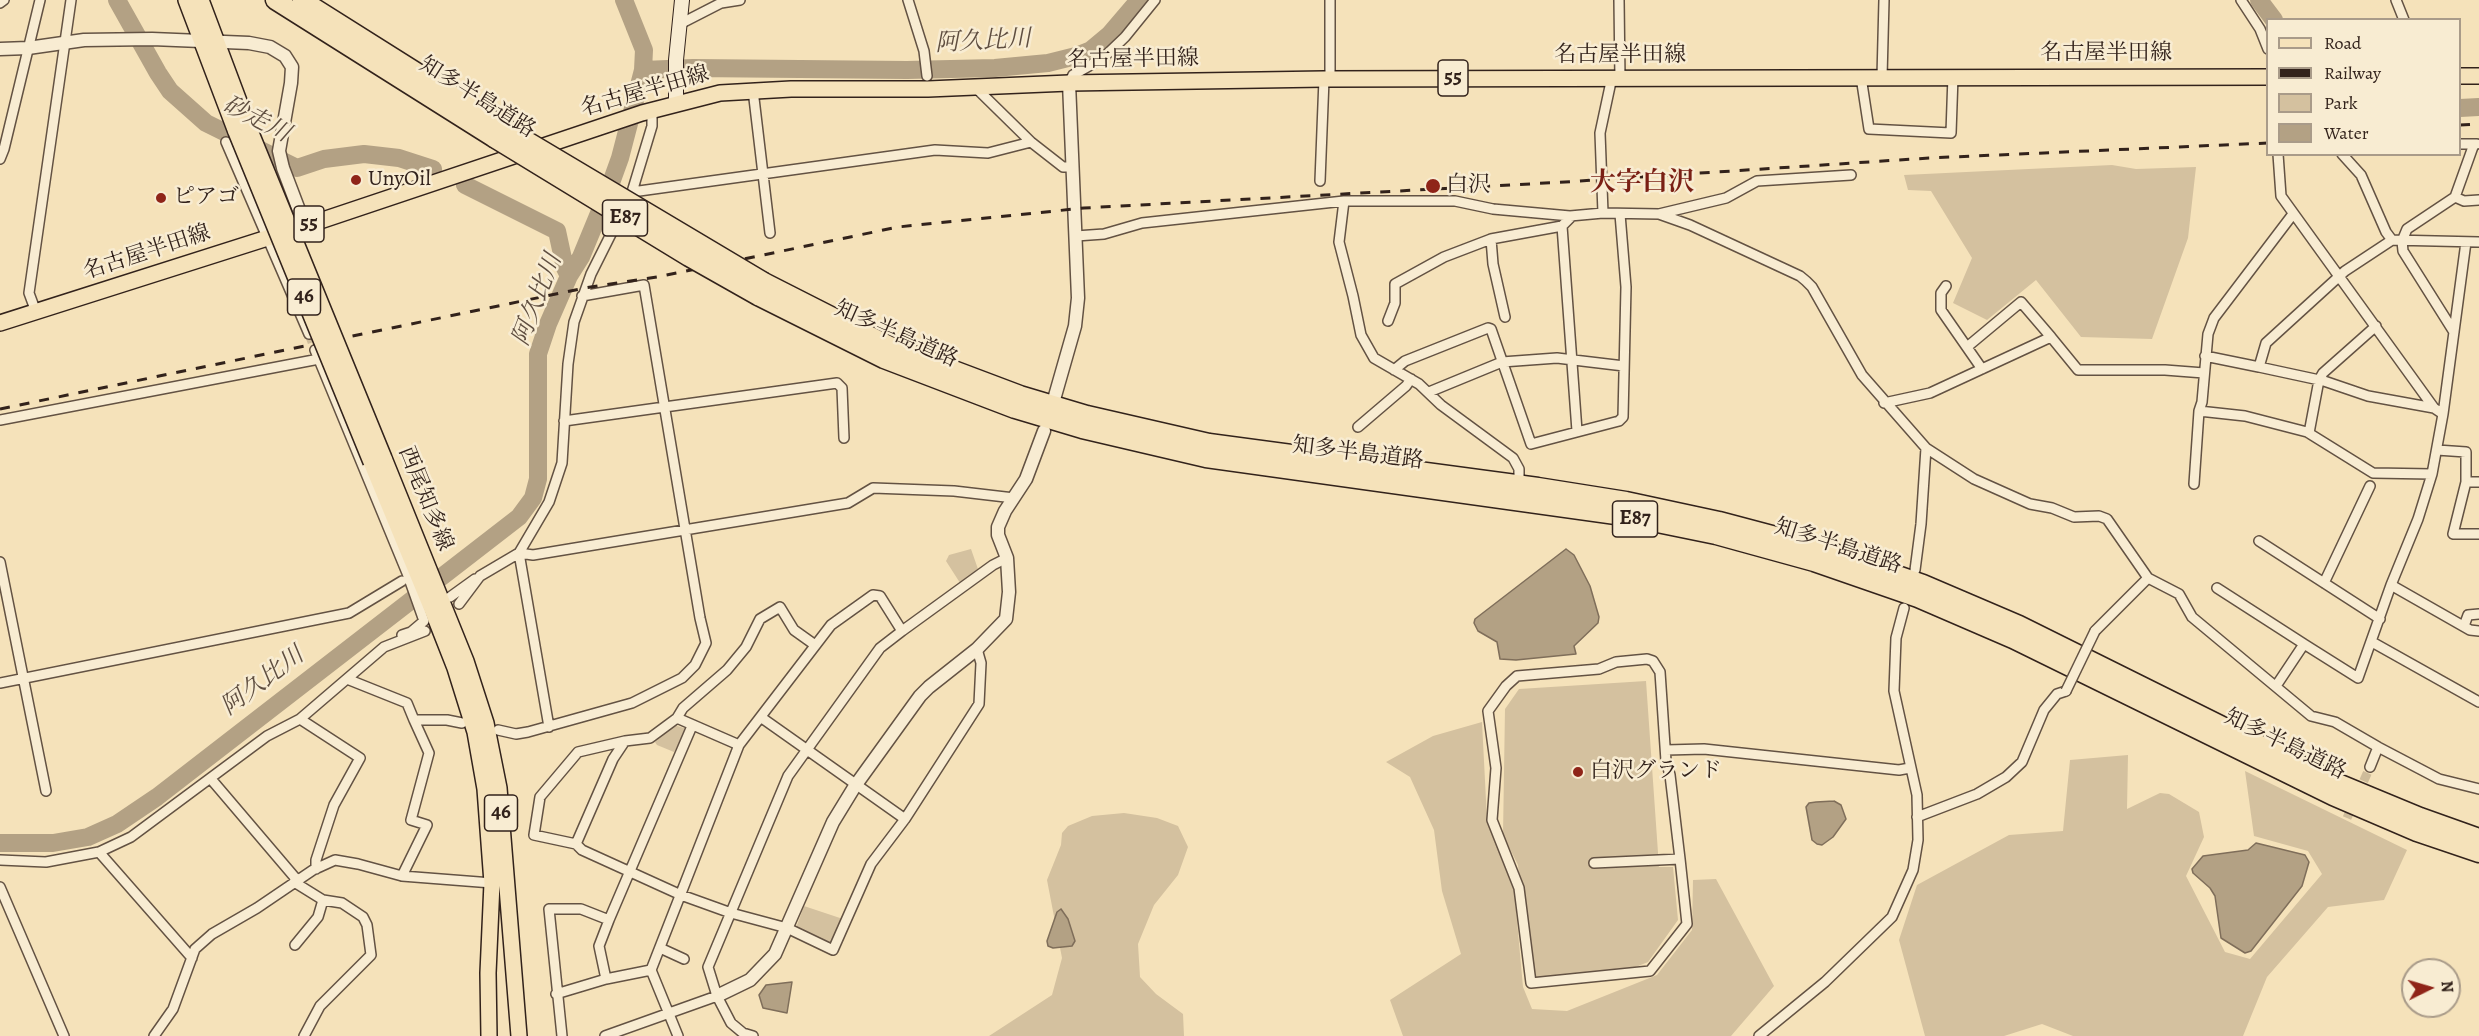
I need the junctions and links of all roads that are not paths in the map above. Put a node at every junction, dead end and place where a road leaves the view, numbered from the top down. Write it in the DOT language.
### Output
graph roads {
  1 [pos="4,0"];
  2 [pos="40,0"];
  3 [pos="71,0"];
  4 [pos="186,0"];
  5 [pos="201,0"];
  6 [pos="275,0"];
  7 [pos="302,0"];
  8 [pos="682,0"];
  9 [pos="740,0"];
  10 [pos="908,0"];
  11 [pos="1155,0"];
  12 [pos="1330,0"];
  13 [pos="1619,0"];
  14 [pos="1884,0"];
  15 [pos="2241,0"];
  16 [pos="2396,0"];
  17 [pos="0,3"];
  18 [pos="2403,18"];
  19 [pos="680,24"];
  20 [pos="207,40"];
  21 [pos="65,43"];
  22 [pos="2266,44"];
  23 [pos="28,48"];
  24 [pos="0,49"];
  25 [pos="927,76"];
  26 [pos="1953,76"];
  27 [pos="2461,76"];
  28 [pos="2479,76"];
  29 [pos="1861,77"];
  30 [pos="1882,77"];
  31 [pos="2266,77"];
  32 [pos="1616,78"];
  33 [pos="1327,79"];
  34 [pos="1069,83"];
  35 [pos="975,87"];
  36 [pos="753,90"];
  37 [pos="676,103"];
  38 [pos="647,112"];
  39 [pos="498,132"];
  40 [pos="237,134"];
  41 [pos="1031,142"];
  42 [pos="2476,144"];
  43 [pos="2278,156"];
  44 [pos="2344,156"];
  45 [pos="0,159"];
  46 [pos="1073,167"];
  47 [pos="763,173"];
  48 [pos="1851,175"];
  49 [pos="1320,180"];
  50 [pos="632,192"];
  51 [pos="2455,197"];
  52 [pos="2479,200"];
  53 [pos="1344,201"];
  54 [pos="1603,213"];
  55 [pos="1620,214"];
  56 [pos="1659,214"];
  57 [pos="2294,214"];
  58 [pos="1572,216"];
  59 [pos="305,226"];
  60 [pos="1562,226"];
  61 [pos="770,233"];
  62 [pos="1076,236"];
  63 [pos="267,238"];
  64 [pos="1491,239"];
  65 [pos="2397,240"];
  66 [pos="2466,242"];
  67 [pos="2479,243"];
  68 [pos="2340,276"];
  69 [pos="1946,286"];
  70 [pos="761,289"];
  71 [pos="582,296"];
  72 [pos="36,312"];
  73 [pos="1505,317"];
  74 [pos="1388,321"];
  75 [pos="0,323"];
  76 [pos="2376,326"];
  77 [pos="2454,332"];
  78 [pos="309,334"];
  79 [pos="2051,338"];
  80 [pos="1966,347"];
  81 [pos="2205,356"];
  82 [pos="1571,360"];
  83 [pos="1502,362"];
  84 [pos="1624,366"];
  85 [pos="2259,367"];
  86 [pos="1982,369"];
  87 [pos="1394,370"];
  88 [pos="2204,373"];
  89 [pos="1411,379"];
  90 [pos="2319,380"];
  91 [pos="1429,392"];
  92 [pos="1055,396"];
  93 [pos="1884,403"];
  94 [pos="663,408"];
  95 [pos="2199,411"];
  96 [pos="2439,411"];
  97 [pos="0,420"];
  98 [pos="564,421"];
  99 [pos="1358,427"];
  100 [pos="1044,431"];
  101 [pos="1577,431"];
  102 [pos="2309,433"];
  103 [pos="844,438"];
  104 [pos="1926,448"];
  105 [pos="2437,450"];
  106 [pos="2432,474"];
  107 [pos="1519,478"];
  108 [pos="2466,482"];
  109 [pos="2479,482"];
  110 [pos="2194,484"];
  111 [pos="2370,486"];
  112 [pos="1014,498"];
  113 [pos="685,528"];
  114 [pos="2479,534"];
  115 [pos="2259,542"];
  116 [pos="519,553"];
  117 [pos="1007,558"];
  118 [pos="0,562"];
  119 [pos="1915,570"];
  120 [pos="480,576"];
  121 [pos="2148,578"];
  122 [pos="405,582"];
  123 [pos="2324,583"];
  124 [pos="2391,585"];
  125 [pos="2217,588"];
  126 [pos="436,604"];
  127 [pos="459,604"];
  128 [pos="1904,608"];
  129 [pos="2479,614"];
  130 [pos="2380,619"];
  131 [pos="2464,626"];
  132 [pos="425,631"];
  133 [pos="902,631"];
  134 [pos="2479,631"];
  135 [pos="2372,642"];
  136 [pos="2304,644"];
  137 [pos="815,645"];
  138 [pos="384,647"];
  139 [pos="977,649"];
  140 [pos="23,678"];
  141 [pos="347,679"];
  142 [pos="0,683"];
  143 [pos="2276,686"];
  144 [pos="2479,702"];
  145 [pos="677,718"];
  146 [pos="762,718"];
  147 [pos="300,719"];
  148 [pos="414,720"];
  149 [pos="462,723"];
  150 [pos="692,726"];
  151 [pos="549,727"];
  152 [pos="498,730"];
  153 [pos="625,741"];
  154 [pos="739,745"];
  155 [pos="2378,747"];
  156 [pos="806,750"];
  157 [pos="1666,750"];
  158 [pos="2370,767"];
  159 [pos="1910,768"];
  160 [pos="211,779"];
  161 [pos="855,786"];
  162 [pos="2479,789"];
  163 [pos="46,791"];
  164 [pos="1917,817"];
  165 [pos="905,819"];
  166 [pos="2479,838"];
  167 [pos="576,844"];
  168 [pos="99,852"];
  169 [pos="2479,854"];
  170 [pos="1680,859"];
  171 [pos="0,860"];
  172 [pos="1594,863"];
  173 [pos="316,869"];
  174 [pos="630,871"];
  175 [pos="402,876"];
  176 [pos="296,881"];
  177 [pos="492,883"];
  178 [pos="0,887"];
  179 [pos="681,895"];
  180 [pos="322,900"];
  181 [pos="731,913"];
  182 [pos="609,920"];
  183 [pos="788,928"];
  184 [pos="295,945"];
  185 [pos="660,948"];
  186 [pos="192,958"];
  187 [pos="684,959"];
  188 [pos="651,970"];
  189 [pos="606,979"];
  190 [pos="556,994"];
  191 [pos="717,996"];
  192 [pos="668,1014"];
  193 [pos="64,1036"];
  194 [pos="154,1036"];
  195 [pos="304,1036"];
  196 [pos="489,1036"];
  197 [pos="519,1036"];
  198 [pos="562,1036"];
  199 [pos="605,1036"];
  200 [pos="678,1036"];
  201 [pos="753,1036"];
  202 [pos="1759,1036"];
  1 -- 17 [label="street"];
  2 -- 23 [label="street"];
  3 -- 21 [label="street"];
  4 -- 20 [label="main road, 西尾知多線 / 46"];
  5 -- 20 [label="main road, 西尾知多線 / 46"];
  6 -- 39 [label="highway, 知多半島道路 / E87"];
  7 -- 39 [label="highway, 知多半島道路 / E87"];
  8 -- 19 [label="main road"];
  9 -- 19 [label="street"];
  10 -- 25 [label="street"];
  11 -- 34 [label="street"];
  12 -- 33 [label="street"];
  13 -- 32 [label="street"];
  14 -- 30 [label="street"];
  15 -- 22 [label="street"];
  16 -- 18 [label="street"];
  19 -- 37 [label="main road"];
  20 -- 21 [label="street"];
  20 -- 40 [label="main road, 西尾知多線 / 46"];
  20 -- 59 [label="street"];
  21 -- 23 [label="street"];
  21 -- 72 [label="street"];
  23 -- 24 [label="street"];
  23 -- 45 [label="street"];
  25 -- 35 [label="main road, 名古屋半田線 / 55"];
  25 -- 36 [label="main road, 名古屋半田線 / 55"];
  26 -- 29 [label="street"];
  26 -- 30 [label="main road, 名古屋半田線 / 55"];
  26 -- 31 [label="main road, 名古屋半田線 / 55"];
  27 -- 28 [label="main road"];
  29 -- 30 [label="main road, 名古屋半田線 / 55"];
  29 -- 32 [label="main road, 名古屋半田線 / 55"];
  32 -- 33 [label="main road, 名古屋半田線 / 55"];
  32 -- 54 [label="street"];
  33 -- 34 [label="main road, 名古屋半田線 / 55"];
  33 -- 49 [label="street"];
  34 -- 35 [label="main road, 名古屋半田線 / 55"];
  34 -- 46 [label="street"];
  35 -- 41 [label="street"];
  36 -- 37 [label="main road, 名古屋半田線 / 55"];
  36 -- 47 [label="street"];
  37 -- 38 [label="main road, 名古屋半田線 / 55"];
  38 -- 50 [label="street"];
  38 -- 59 [label="main road, 名古屋半田線 / 55"];
  39 -- 70 [label="highway, 知多半島道路 / E87, bridge"];
  40 -- 63 [label="street"];
  40 -- 126 [label="main road, 西尾知多線 / 46, bridge"];
  41 -- 46 [label="street"];
  41 -- 47 [label="street"];
  42 -- 51 [label="street"];
  43 -- 57 [label="street"];
  44 -- 65 [label="street"];
  46 -- 62 [label="street"];
  47 -- 50 [label="street"];
  47 -- 61 [label="street"];
  48 -- 56 [label="street"];
  50 -- 71 [label="street"];
  51 -- 52 [label="street"];
  51 -- 65 [label="street"];
  53 -- 58 [label="street"];
  53 -- 62 [label="street"];
  53 -- 87 [label="street"];
  54 -- 55 [label="street"];
  54 -- 58 [label="street"];
  55 -- 56 [label="street"];
  55 -- 84 [label="street"];
  56 -- 93 [label="street"];
  57 -- 68 [label="street"];
  57 -- 81 [label="street"];
  58 -- 60 [label="street"];
  59 -- 63 [label="main road, 名古屋半田線 / 55"];
  60 -- 64 [label="street"];
  60 -- 82 [label="street"];
  62 -- 92 [label="street"];
  63 -- 72 [label="main road, 名古屋半田線 / 55"];
  63 -- 78 [label="street"];
  64 -- 73 [label="street"];
  64 -- 74 [label="street"];
  65 -- 66 [label="street"];
  65 -- 68 [label="street"];
  65 -- 77 [label="street"];
  66 -- 67 [label="street"];
  66 -- 77 [label="street"];
  68 -- 76 [label="street"];
  68 -- 85 [label="street"];
  69 -- 80 [label="street"];
  70 -- 166 [label="highway, 知多半島道路 / E87"];
  70 -- 169 [label="highway, 知多半島道路 / E87"];
  71 -- 94 [label="street"];
  71 -- 98 [label="street"];
  72 -- 75 [label="main road, 名古屋半田線 / 55"];
  76 -- 90 [label="street"];
  76 -- 96 [label="street"];
  77 -- 96 [label="street"];
  79 -- 80 [label="street"];
  79 -- 86 [label="street"];
  79 -- 88 [label="street"];
  80 -- 86 [label="street"];
  81 -- 85 [label="street"];
  81 -- 88 [label="street"];
  82 -- 83 [label="street"];
  82 -- 84 [label="street"];
  82 -- 101 [label="street"];
  83 -- 87 [label="street"];
  83 -- 91 [label="street"];
  83 -- 101 [label="street"];
  84 -- 101 [label="street"];
  85 -- 90 [label="street"];
  86 -- 93 [label="street"];
  87 -- 89 [label="street"];
  88 -- 95 [label="street"];
  89 -- 91 [label="street"];
  89 -- 99 [label="street"];
  90 -- 96 [label="street"];
  90 -- 102 [label="street"];
  91 -- 107 [label="street"];
  93 -- 104 [label="street"];
  94 -- 98 [label="street"];
  94 -- 103 [label="street"];
  94 -- 113 [label="street"];
  95 -- 102 [label="street"];
  95 -- 110 [label="street"];
  96 -- 105 [label="street"];
  97 -- 122 [label="street"];
  98 -- 116 [label="street"];
  100 -- 112 [label="street"];
  102 -- 106 [label="street"];
  104 -- 119 [label="street"];
  104 -- 121 [label="street"];
  105 -- 106 [label="street"];
  105 -- 108 [label="street"];
  106 -- 124 [label="street"];
  108 -- 109 [label="street"];
  108 -- 114 [label="street"];
  111 -- 123 [label="street"];
  112 -- 113 [label="street"];
  112 -- 117 [label="street"];
  113 -- 116 [label="street"];
  113 -- 151 [label="street"];
  115 -- 123 [label="street"];
  116 -- 120 [label="street"];
  116 -- 151 [label="street"];
  117 -- 133 [label="street"];
  117 -- 139 [label="street"];
  118 -- 140 [label="street"];
  120 -- 126 [label="street"];
  120 -- 127 [label="street"];
  121 -- 143 [label="street"];
  121 -- 164 [label="street, bridge"];
  122 -- 126 [label="street"];
  122 -- 140 [label="street"];
  123 -- 130 [label="street"];
  124 -- 130 [label="street"];
  124 -- 131 [label="street"];
  125 -- 136 [label="street"];
  126 -- 138 [label="street"];
  126 -- 177 [label="main road, 西尾知多線 / 46"];
  126 -- 197 [label="main road, 西尾知多線 / 46"];
  128 -- 159 [label="street"];
  129 -- 131 [label="street"];
  130 -- 135 [label="street"];
  131 -- 134 [label="street"];
  132 -- 138 [label="street"];
  133 -- 137 [label="street"];
  133 -- 156 [label="street"];
  135 -- 136 [label="street"];
  135 -- 144 [label="street"];
  136 -- 143 [label="street"];
  137 -- 145 [label="street"];
  137 -- 146 [label="street"];
  138 -- 141 [label="street"];
  139 -- 161 [label="street"];
  139 -- 165 [label="street"];
  140 -- 142 [label="street"];
  140 -- 163 [label="street"];
  141 -- 147 [label="street"];
  141 -- 148 [label="street"];
  143 -- 155 [label="street"];
  145 -- 150 [label="street"];
  145 -- 153 [label="street"];
  146 -- 154 [label="street"];
  146 -- 156 [label="street"];
  147 -- 160 [label="street"];
  147 -- 173 [label="street"];
  148 -- 149 [label="street"];
  148 -- 175 [label="street"];
  150 -- 154 [label="street"];
  150 -- 174 [label="street"];
  151 -- 152 [label="street"];
  153 -- 167 [label="street"];
  153 -- 167 [label="street"];
  154 -- 179 [label="street"];
  155 -- 158 [label="street"];
  155 -- 162 [label="street"];
  156 -- 161 [label="street"];
  156 -- 181 [label="street"];
  157 -- 159 [label="street"];
  157 -- 170 [label="street"];
  157 -- 170 [label="street"];
  159 -- 164 [label="street"];
  160 -- 168 [label="street"];
  160 -- 176 [label="street"];
  161 -- 165 [label="street"];
  161 -- 183 [label="street"];
  164 -- 202 [label="street"];
  165 -- 183 [label="street"];
  167 -- 174 [label="street"];
  168 -- 171 [label="street"];
  168 -- 186 [label="street"];
  170 -- 172 [label="street"];
  173 -- 175 [label="street"];
  173 -- 176 [label="street"];
  174 -- 179 [label="street"];
  174 -- 182 [label="street"];
  175 -- 177 [label="street"];
  176 -- 180 [label="street"];
  176 -- 186 [label="street"];
  177 -- 196 [label="main road, 西尾知多線 / 46"];
  178 -- 193 [label="street"];
  179 -- 181 [label="street"];
  179 -- 185 [label="street"];
  180 -- 184 [label="street"];
  180 -- 195 [label="street"];
  181 -- 183 [label="street"];
  181 -- 191 [label="street"];
  182 -- 189 [label="street"];
  182 -- 190 [label="street"];
  183 -- 191 [label="street"];
  185 -- 187 [label="street"];
  185 -- 188 [label="street"];
  186 -- 194 [label="street"];
  188 -- 189 [label="street"];
  188 -- 192 [label="street"];
  189 -- 190 [label="street"];
  190 -- 198 [label="street"];
  191 -- 192 [label="street"];
  191 -- 201 [label="street"];
  192 -- 199 [label="street"];
  192 -- 200 [label="street"];
}
